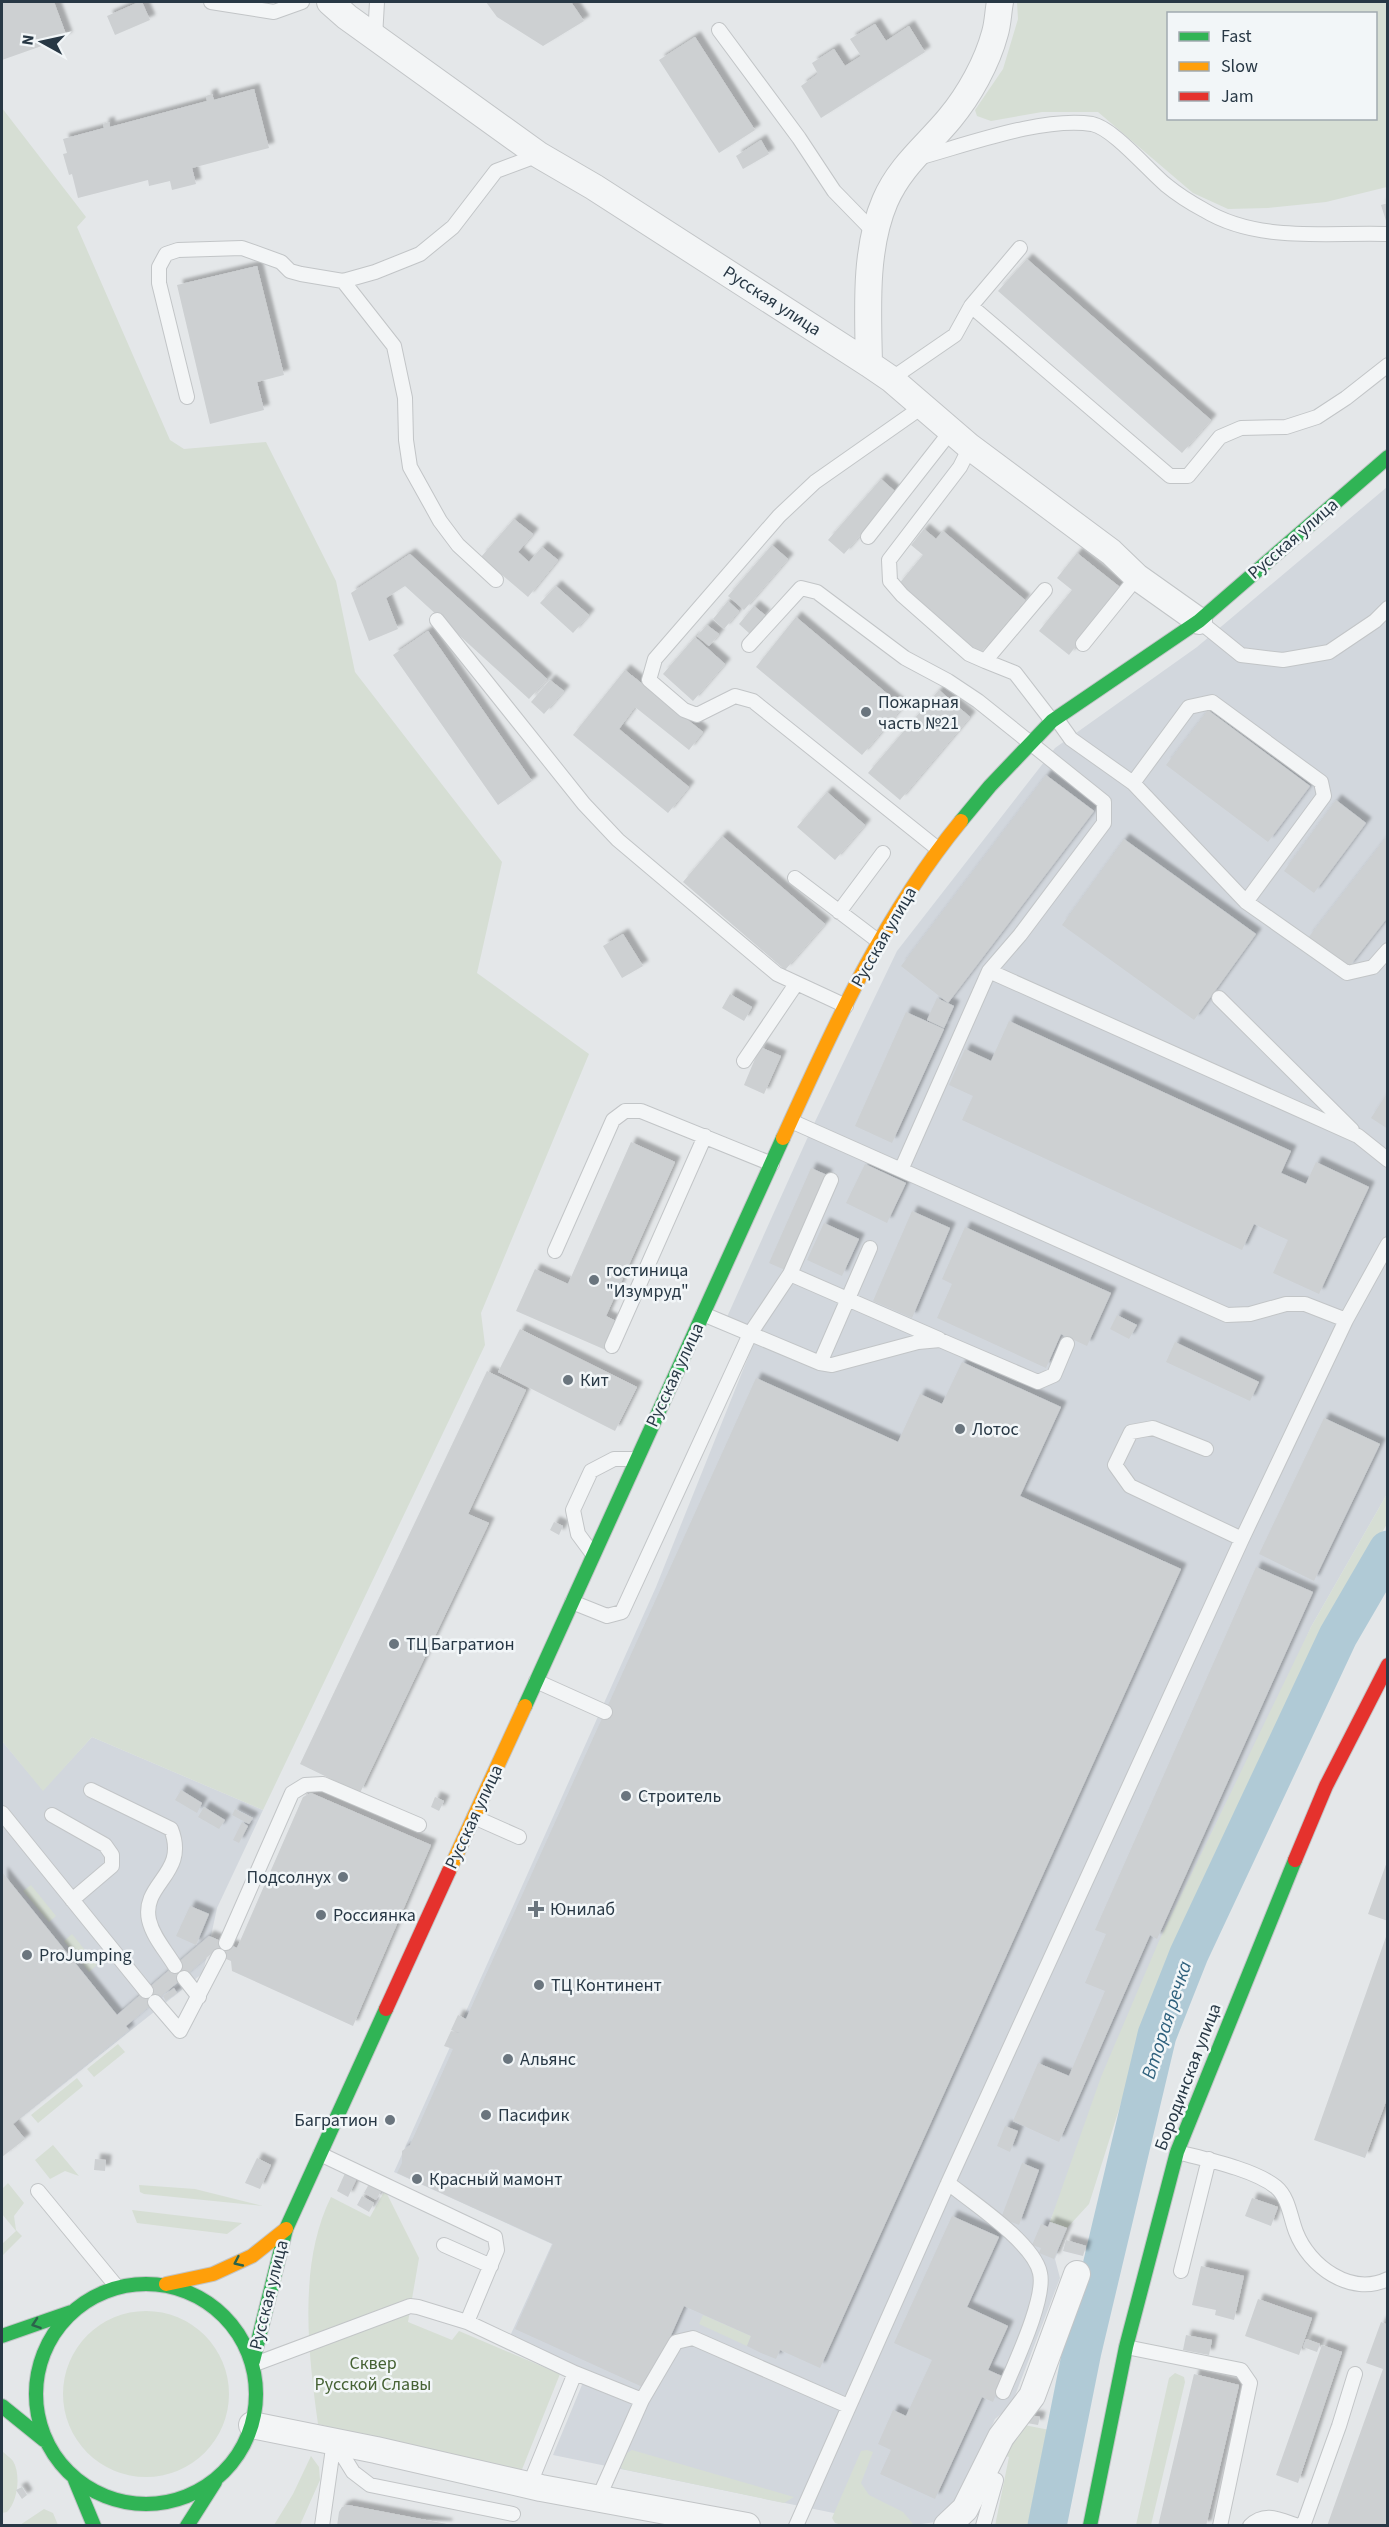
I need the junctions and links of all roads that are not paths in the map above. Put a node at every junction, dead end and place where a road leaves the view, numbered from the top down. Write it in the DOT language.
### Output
graph roads {
  1 [pos="211,2"];
  2 [pos="302,2"];
  3 [pos="330,2"];
  4 [pos="377,2"];
  5 [pos="1000,2"];
  6 [pos="718,30"];
  7 [pos="375,37"];
  8 [pos="539,155"];
  9 [pos="909,160"];
  10 [pos="874,232"];
  11 [pos="1388,234"];
  12 [pos="1020,248"];
  13 [pos="343,280"];
  14 [pos="971,306"];
  15 [pos="869,364"];
  16 [pos="1388,365"];
  17 [pos="891,379"];
  18 [pos="187,397"];
  19 [pos="922,407"];
  20 [pos="961,439"];
  21 [pos="1388,457"];
  22 [pos="868,537"];
  23 [pos="1137,577"];
  24 [pos="496,580"];
  25 [pos="1045,590"];
  26 [pos="1388,608"];
  27 [pos="437,620"];
  28 [pos="1199,621"];
  29 [pos="1083,644"];
  30 [pos="748,645"];
  31 [pos="985,661"];
  32 [pos="1054,720"];
  33 [pos="1029,742"];
  34 [pos="1132,783"];
  35 [pos="938,849"];
  36 [pos="883,853"];
  37 [pos="795,878"];
  38 [pos="1246,902"];
  39 [pos="839,912"];
  40 [pos="878,941"];
  41 [pos="1388,950"];
  42 [pos="989,971"];
  43 [pos="796,984"];
  44 [pos="1219,998"];
  45 [pos="846,1006"];
  46 [pos="744,1061"];
  47 [pos="791,1121"];
  48 [pos="705,1136"];
  49 [pos="1358,1136"];
  50 [pos="1388,1160"];
  51 [pos="772,1164"];
  52 [pos="901,1170"];
  53 [pos="831,1180"];
  54 [pos="1388,1244"];
  55 [pos="870,1248"];
  56 [pos="555,1251"];
  57 [pos="790,1274"];
  58 [pos="848,1299"];
  59 [pos="703,1314"];
  60 [pos="1346,1320"];
  61 [pos="750,1334"];
  62 [pos="940,1340"];
  63 [pos="1067,1344"];
  64 [pos="612,1346"];
  65 [pos="820,1363"];
  66 [pos="1206,1449"];
  67 [pos="637,1459"];
  68 [pos="1242,1539"];
  69 [pos="594,1554"];
  70 [pos="572,1602"];
  71 [pos="1388,1665"];
  72 [pos="536,1681"];
  73 [pos="605,1712"];
  74 [pos="92,1790"];
  75 [pos="2,1813"];
  76 [pos="52,1815"];
  77 [pos="474,1817"];
  78 [pos="419,1825"];
  79 [pos="519,1837"];
  80 [pos="72,1900"];
  81 [pos="226,1943"];
  82 [pos="219,1956"];
  83 [pos="175,1966"];
  84 [pos="184,1978"];
  85 [pos="146,1991"];
  86 [pos="199,1997"];
  87 [pos="155,2002"];
  88 [pos="1177,2152"];
  89 [pos="320,2154"];
  90 [pos="1209,2159"];
  91 [pos="948,2183"];
  92 [pos="38,2191"];
  93 [pos="286,2229"];
  94 [pos="444,2245"];
  95 [pos="491,2266"];
  96 [pos="1181,2271"];
  97 [pos="1077,2274"];
  98 [pos="1388,2279"];
  99 [pos="166,2284"];
  100 [pos="117,2287"];
  101 [pos="71,2312"];
  102 [pos="467,2322"];
  103 [pos="2,2336"];
  104 [pos="1126,2347"];
  105 [pos="253,2363"];
  106 [pos="575,2373"];
  107 [pos="1355,2374"];
  108 [pos="1003,2392"];
  109 [pos="642,2400"];
  110 [pos="2,2406"];
  111 [pos="848,2406"];
  112 [pos="252,2425"];
  113 [pos="44,2440"];
  114 [pos="334,2441"];
  115 [pos="75,2480"];
  116 [pos="216,2480"];
  117 [pos="996,2480"];
  118 [pos="529,2486"];
  119 [pos="598,2499"];
  120 [pos="513,2514"];
  121 [pos="94,2526"];
  122 [pos="187,2526"];
  123 [pos="322,2526"];
  124 [pos="747,2526"];
  125 [pos="796,2526"];
  126 [pos="947,2526"];
  127 [pos="983,2526"];
  128 [pos="1090,2526"];
  129 [pos="1220,2526"];
  130 [pos="1250,2526"];
  131 [pos="1298,2526"];
  132 [pos="1303,2526"];
  1 -- 2 [label="lane"];
  3 -- 7 [label="street, Русская улица"];
  4 -- 7 [label="lane"];
  5 -- 9 [label="street"];
  6 -- 10 [label="lane"];
  7 -- 8 [label="street, Русская улица"];
  8 -- 13 [label="lane"];
  8 -- 15 [label="street, Русская улица"];
  9 -- 10 [label="street"];
  9 -- 11 [label="lane"];
  10 -- 15 [label="street"];
  12 -- 14 [label="lane"];
  13 -- 18 [label="lane"];
  13 -- 24 [label="lane"];
  14 -- 16 [label="lane"];
  14 -- 17 [label="lane"];
  15 -- 17 [label="street, Русская улица"];
  17 -- 19 [label="street, Русская улица"];
  19 -- 20 [label="street, Русская улица"];
  19 -- 35 [label="lane"];
  20 -- 22 [label="lane"];
  20 -- 23 [label="street, Русская улица"];
  20 -- 31 [label="lane"];
  21 -- 28 [label="main road, Русская улица"];
  23 -- 28 [label="street, Русская улица"];
  23 -- 29 [label="lane"];
  25 -- 31 [label="lane"];
  26 -- 28 [label="lane"];
  27 -- 43 [label="lane"];
  28 -- 32 [label="main road, Русская улица"];
  30 -- 33 [label="lane"];
  31 -- 32 [label="lane"];
  32 -- 33 [label="main road, Русская улица"];
  32 -- 34 [label="lane"];
  33 -- 35 [label="main road, Русская улица"];
  33 -- 42 [label="lane"];
  34 -- 38 [label="lane"];
  34 -- 38 [label="lane"];
  35 -- 40 [label="main road, Русская улица"];
  36 -- 39 [label="lane"];
  37 -- 39 [label="lane"];
  38 -- 41 [label="lane"];
  39 -- 40 [label="lane"];
  40 -- 45 [label="main road, Русская улица"];
  42 -- 49 [label="lane"];
  42 -- 52 [label="lane"];
  43 -- 45 [label="lane"];
  43 -- 46 [label="lane"];
  44 -- 49 [label="lane"];
  45 -- 47 [label="main road, Русская улица"];
  47 -- 51 [label="main road, Русская улица"];
  47 -- 52 [label="lane"];
  48 -- 51 [label="lane"];
  48 -- 56 [label="lane"];
  48 -- 64 [label="lane"];
  49 -- 50 [label="lane"];
  51 -- 59 [label="main road, Русская улица"];
  52 -- 60 [label="lane"];
  53 -- 57 [label="lane"];
  54 -- 60 [label="lane"];
  55 -- 58 [label="lane"];
  57 -- 58 [label="lane"];
  57 -- 61 [label="lane"];
  58 -- 62 [label="lane"];
  58 -- 65 [label="lane"];
  59 -- 61 [label="lane"];
  59 -- 67 [label="main road, Русская улица"];
  60 -- 68 [label="lane"];
  61 -- 65 [label="lane"];
  61 -- 70 [label="lane"];
  62 -- 63 [label="lane"];
  62 -- 65 [label="lane"];
  66 -- 68 [label="lane"];
  67 -- 69 [label="main road, Русская улица"];
  67 -- 69 [label="lane"];
  68 -- 91 [label="lane"];
  69 -- 70 [label="main road, Русская улица"];
  70 -- 72 [label="main road, Русская улица"];
  71 -- 88 [label="main road, Бородинская улица"];
  72 -- 73 [label="lane"];
  72 -- 77 [label="main road, Русская улица"];
  74 -- 83 [label="lane"];
  75 -- 80 [label="lane"];
  76 -- 80 [label="lane"];
  77 -- 79 [label="lane"];
  77 -- 89 [label="main road, Русская улица"];
  78 -- 81 [label="lane"];
  80 -- 85 [label="lane"];
  82 -- 86 [label="lane"];
  84 -- 86 [label="lane"];
  86 -- 87 [label="lane"];
  88 -- 90 [label="lane"];
  88 -- 104 [label="main road, Бородинская улица"];
  89 -- 93 [label="main road, Русская улица"];
  89 -- 95 [label="lane"];
  90 -- 96 [label="lane"];
  90 -- 98 [label="lane"];
  91 -- 108 [label="lane"];
  91 -- 111 [label="lane"];
  92 -- 100 [label="lane"];
  93 -- 99 [label="main road, Русская улица, one-way"];
  93 -- 105 [label="main road, Русская улица"];
  94 -- 95 [label="lane"];
  95 -- 102 [label="lane"];
  97 -- 126 [label="street"];
  99 -- 100 [label="main road, Русская улица"];
  99 -- 105 [label="main road"];
  100 -- 101 [label="main road, Русская улица"];
  101 -- 103 [label="main road, one-way"];
  101 -- 113 [label="main road"];
  102 -- 105 [label="lane"];
  102 -- 106 [label="lane"];
  104 -- 128 [label="main road, Бородинская улица"];
  104 -- 129 [label="lane"];
  105 -- 112 [label="main road"];
  106 -- 109 [label="lane"];
  106 -- 118 [label="lane"];
  107 -- 132 [label="lane"];
  109 -- 111 [label="lane"];
  109 -- 119 [label="lane"];
  110 -- 113 [label="main road"];
  111 -- 125 [label="lane"];
  112 -- 114 [label="street"];
  112 -- 116 [label="main road"];
  113 -- 115 [label="main road"];
  114 -- 118 [label="street"];
  114 -- 120 [label="lane"];
  114 -- 123 [label="lane"];
  115 -- 116 [label="main road"];
  115 -- 121 [label="main road"];
  116 -- 122 [label="main road"];
  117 -- 127 [label="lane"];
  118 -- 119 [label="street"];
  119 -- 124 [label="street"];
  130 -- 131 [label="lane"];
}
